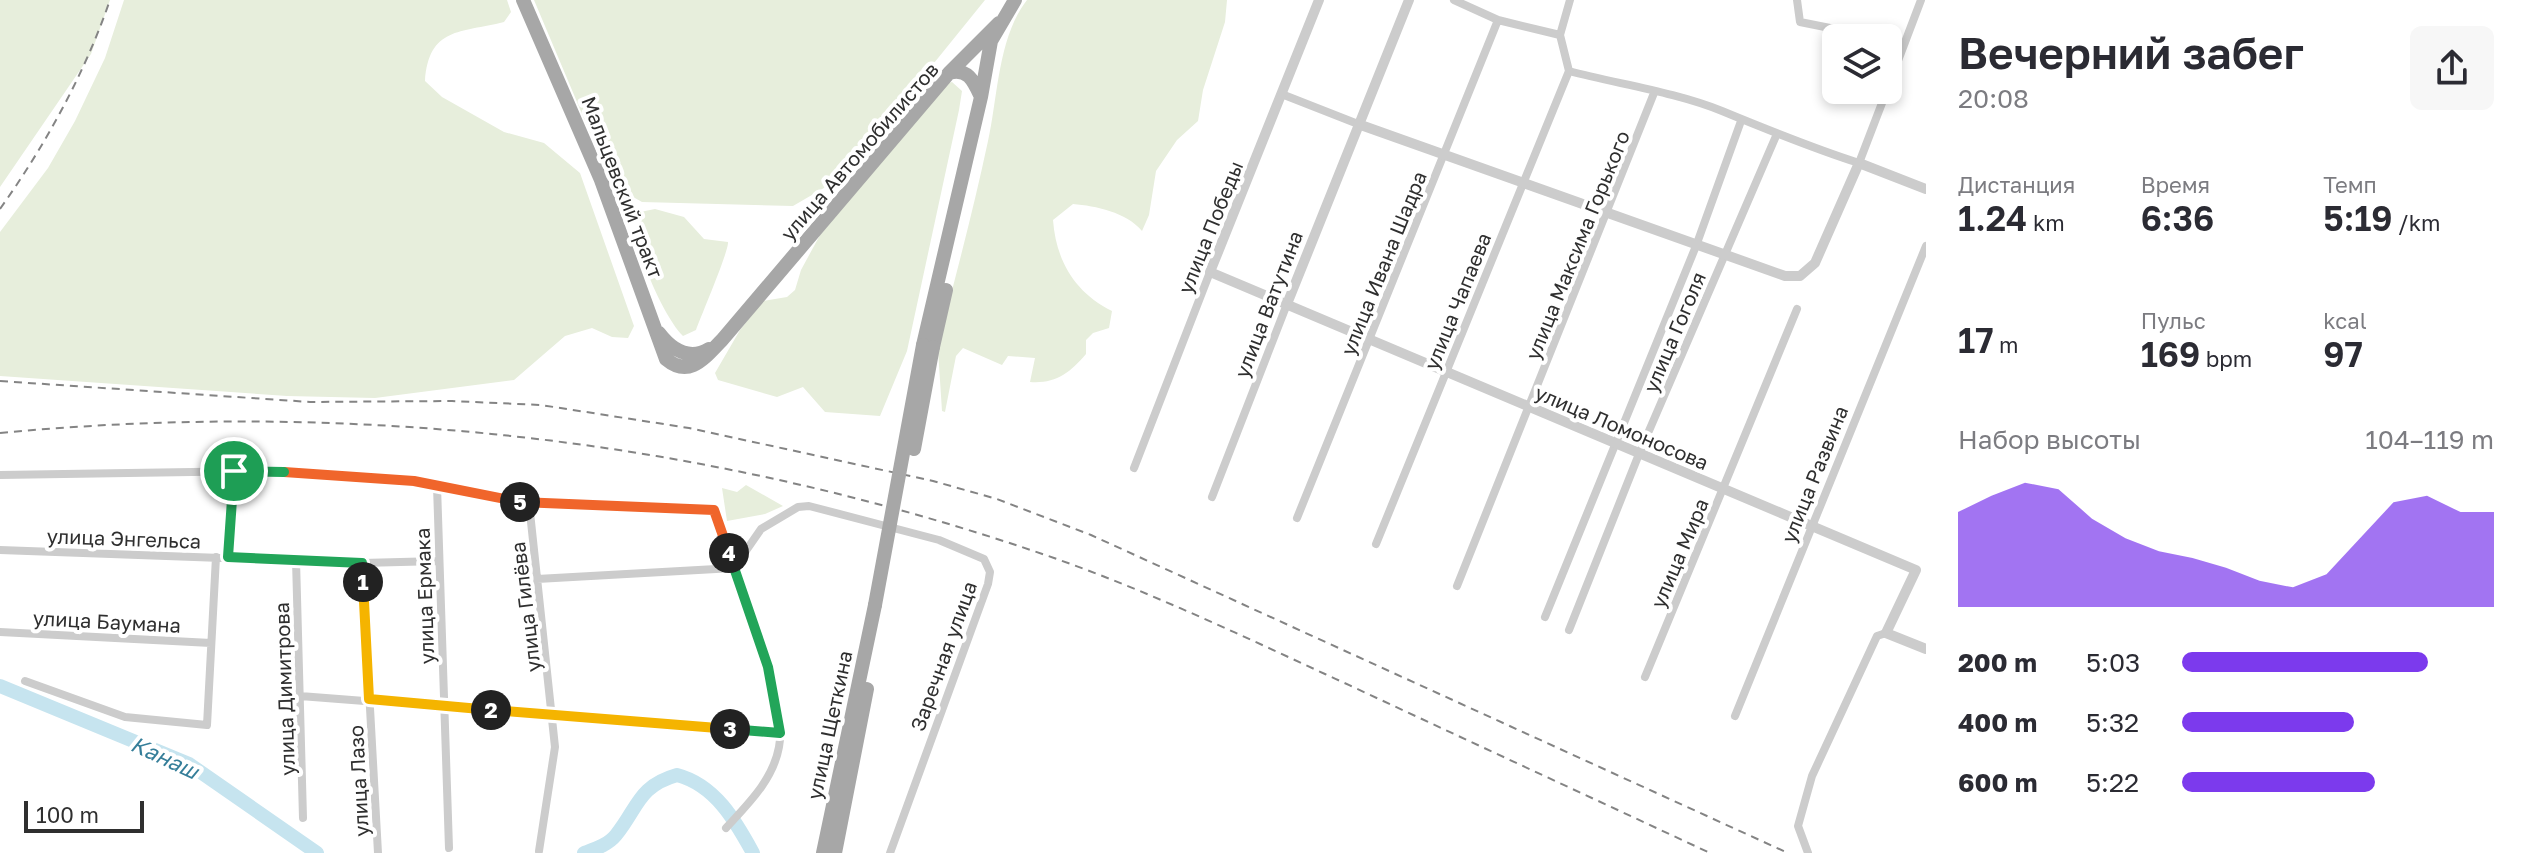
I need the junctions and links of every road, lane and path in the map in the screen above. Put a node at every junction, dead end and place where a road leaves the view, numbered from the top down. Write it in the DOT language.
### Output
graph roads {
  1 [pos="523,0"];
  2 [pos="1015,0"];
  3 [pos="1319,0"];
  4 [pos="1409,0"];
  5 [pos="1454,0"];
  6 [pos="1570,0"];
  7 [pos="1797,0"];
  8 [pos="1921,0"];
  9 [pos="1498,20"];
  10 [pos="999,23"];
  11 [pos="1822,26"];
  12 [pos="1560,35"];
  13 [pos="1902,43"];
  14 [pos="1569,71"];
  15 [pos="949,73"];
  16 [pos="1654,93"];
  17 [pos="1284,95"];
  18 [pos="981,97"];
  19 [pos="1882,104"];
  20 [pos="1741,121"];
  21 [pos="1358,124"];
  22 [pos="1776,136"];
  23 [pos="1444,155"];
  24 [pos="1859,163"];
  25 [pos="1523,183"];
  26 [pos="1926,189"];
  27 [pos="1608,214"];
  28 [pos="1696,246"];
  29 [pos="1926,246"];
  30 [pos="1723,256"];
  31 [pos="1210,272"];
  32 [pos="1287,304"];
  33 [pos="1797,309"];
  34 [pos="1369,341"];
  35 [pos="928,346"];
  36 [pos="693,362"];
  37 [pos="1445,373"];
  38 [pos="1529,408"];
  39 [pos="1613,443"];
  40 [pos="1639,454"];
  41 [pos="1134,468"];
  42 [pos="234,471"];
  43 [pos="0,475"];
  44 [pos="437,486"];
  45 [pos="1723,489"];
  46 [pos="1212,497"];
  47 [pos="529,503"];
  48 [pos="1297,518"];
  49 [pos="1810,525"];
  50 [pos="1376,544"];
  51 [pos="0,550"];
  52 [pos="216,557"];
  53 [pos="228,557"];
  54 [pos="296,560"];
  55 [pos="439,561"];
  56 [pos="362,563"];
  57 [pos="1921,567"];
  58 [pos="734,568"];
  59 [pos="537,579"];
  60 [pos="1457,586"];
  61 [pos="879,606"];
  62 [pos="1545,617"];
  63 [pos="1569,630"];
  64 [pos="0,632"];
  65 [pos="1886,633"];
  66 [pos="211,643"];
  67 [pos="1926,649"];
  68 [pos="1645,677"];
  69 [pos="25,681"];
  70 [pos="300,696"];
  71 [pos="369,699"];
  72 [pos="444,706"];
  73 [pos="554,716"];
  74 [pos="1735,716"];
  75 [pos="780,733"];
  76 [pos="303,818"];
  77 [pos="726,828"];
  78 [pos="449,848"];
  79 [pos="539,851"];
  80 [pos="378,853"];
  81 [pos="823,853"];
  82 [pos="835,853"];
  83 [pos="890,853"];
  84 [pos="1808,853"];
  1 -- 36 [label="main road, Мальцевский тракт"];
  2 -- 10 [label="main road"];
  3 -- 17 [label="street, улица Победы"];
  4 -- 21 [label="street, улица Ватутина"];
  5 -- 9 [label="street"];
  6 -- 12 [label="street"];
  7 -- 11 [label="street"];
  8 -- 13 [label="street"];
  9 -- 12 [label="street"];
  9 -- 23 [label="street, улица Ивана Шадра"];
  10 -- 15 [label="main road"];
  10 -- 18 [label="main road"];
  10 -- 35 [label="main road"];
  12 -- 14 [label="street"];
  14 -- 16 [label="street"];
  14 -- 25 [label="street, улица Чапаева"];
  15 -- 18 [label="main road, улица Автомобилистов"];
  15 -- 36 [label="main road, улица Автомобилистов"];
  16 -- 20 [label="street"];
  16 -- 27 [label="street, улица Максима Горького"];
  17 -- 21 [label="street"];
  17 -- 31 [label="street, улица Победы"];
  18 -- 35 [label="main road"];
  19 -- 24 [label="street"];
  20 -- 22 [label="street"];
  20 -- 28 [label="street, улица Гоголя"];
  21 -- 23 [label="street"];
  21 -- 32 [label="street, улица Ватутина"];
  22 -- 24 [label="street"];
  22 -- 30 [label="street, улица Гоголя"];
  23 -- 25 [label="street"];
  23 -- 34 [label="street, улица Ивана Шадра"];
  24 -- 26 [label="street"];
  24 -- 30 [label="street"];
  25 -- 27 [label="street"];
  25 -- 37 [label="street, улица Чапаева"];
  27 -- 28 [label="street"];
  27 -- 38 [label="street, улица Максима Горького"];
  28 -- 30 [label="street"];
  28 -- 39 [label="street, улица Гоголя"];
  29 -- 49 [label="street, улица Развина"];
  30 -- 40 [label="street, улица Гоголя"];
  31 -- 32 [label="street, улица Ломоносова"];
  31 -- 41 [label="street, улица Победы"];
  32 -- 34 [label="street, улица Ломоносова"];
  32 -- 46 [label="street, улица Ватутина"];
  33 -- 45 [label="street, улица Мира"];
  34 -- 37 [label="street, улица Ломоносова"];
  34 -- 48 [label="street, улица Ивана Шадра"];
  35 -- 61 [label="main road, bridge"];
  37 -- 38 [label="street, улица Ломоносова"];
  37 -- 50 [label="street, улица Чапаева"];
  38 -- 39 [label="street, улица Ломоносова"];
  38 -- 60 [label="street, улица Максима Горького"];
  39 -- 40 [label="street, улица Ломоносова"];
  39 -- 62 [label="street, улица Гоголя"];
  40 -- 45 [label="street, улица Ломоносова"];
  40 -- 63 [label="street, улица Гоголя"];
  42 -- 43 [label="street"];
  42 -- 44 [label="street"];
  42 -- 53 [label="street"];
  44 -- 47 [label="street"];
  44 -- 55 [label="street, улица Ермака"];
  45 -- 49 [label="street, улица Ломоносова"];
  45 -- 68 [label="street, улица Мира"];
  47 -- 58 [label="street"];
  47 -- 59 [label="street, улица Гилёва"];
  49 -- 57 [label="street, улица Ломоносова"];
  49 -- 74 [label="street, улица Развина"];
  51 -- 52 [label="street, улица Энгельса"];
  52 -- 53 [label="street, улица Энгельса"];
  52 -- 66 [label="street"];
  53 -- 54 [label="street, улица Энгельса"];
  54 -- 56 [label="street, улица Энгельса"];
  54 -- 70 [label="street, улица Димитрова"];
  55 -- 56 [label="street, улица Энгельса"];
  55 -- 72 [label="street, улица Ермака"];
  56 -- 71 [label="street, улица Лазо"];
  57 -- 65 [label="street, улица Ломоносова"];
  58 -- 59 [label="street"];
  58 -- 75 [label="street"];
  58 -- 83 [label="street, Заречная улица"];
  59 -- 73 [label="street, улица Гилёва"];
  61 -- 81 [label="main road, улица Щеткина"];
  61 -- 82 [label="main road"];
  64 -- 66 [label="street, улица Баумана"];
  65 -- 67 [label="street"];
  65 -- 84 [label="street"];
  66 -- 69 [label="street"];
  70 -- 71 [label="street"];
  70 -- 76 [label="street, улица Димитрова"];
  71 -- 72 [label="street"];
  71 -- 80 [label="street, улица Лазо"];
  72 -- 73 [label="street"];
  72 -- 78 [label="street, улица Ермака"];
  73 -- 75 [label="street"];
  73 -- 79 [label="street, улица Гилёва"];
  75 -- 77 [label="street"];
}
